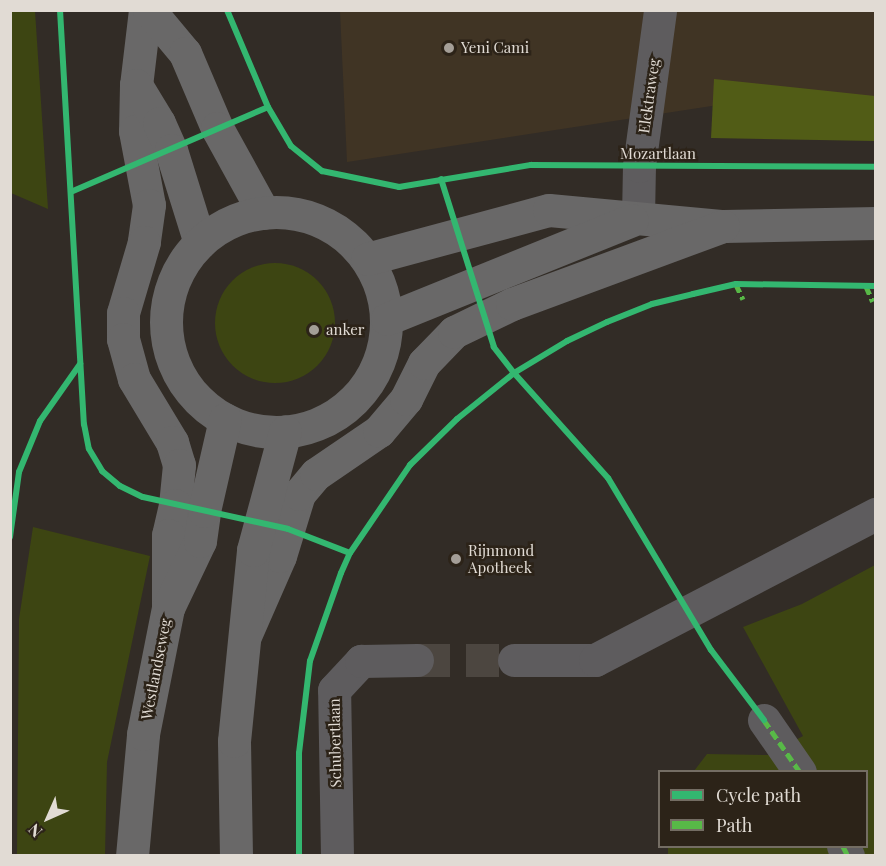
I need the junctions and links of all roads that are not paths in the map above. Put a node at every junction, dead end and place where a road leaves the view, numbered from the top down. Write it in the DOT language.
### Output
graph roads {
  1 [pos="147,10"];
  2 [pos="660,10"];
  3 [pos="136,85"];
  4 [pos="264,213"];
  5 [pos="638,218"];
  6 [pos="876,224"];
  7 [pos="723,226"];
  8 [pos="200,243"];
  9 [pos="367,259"];
  10 [pos="387,319"];
  11 [pos="225,419"];
  12 [pos="285,431"];
  13 [pos="876,514"];
  14 [pos="168,609"];
  15 [pos="245,636"];
  16 [pos="417,660"];
  17 [pos="514,660"];
  18 [pos="764,720"];
  19 [pos="799,770"];
  20 [pos="132,855"];
  21 [pos="236,855"];
  22 [pos="337,855"];
  1 -- 3 [label="main road"];
  1 -- 4 [label="main road"];
  2 -- 5 [label="street, Elektraweg"];
  3 -- 8 [label="main road"];
  3 -- 14 [label="main road"];
  4 -- 8 [label="main road"];
  4 -- 9 [label="main road"];
  5 -- 7 [label="main road"];
  5 -- 9 [label="main road"];
  5 -- 10 [label="main road"];
  6 -- 7 [label="main road"];
  7 -- 15 [label="main road"];
  8 -- 11 [label="main road"];
  9 -- 10 [label="main road"];
  10 -- 12 [label="main road"];
  11 -- 12 [label="main road"];
  11 -- 14 [label="main road, Westlandseweg"];
  12 -- 15 [label="main road"];
  13 -- 17 [label="street"];
  14 -- 20 [label="main road, Westlandseweg"];
  15 -- 21 [label="main road"];
  16 -- 22 [label="street, Schubertlaan"];
  18 -- 19 [label="street"];
}
